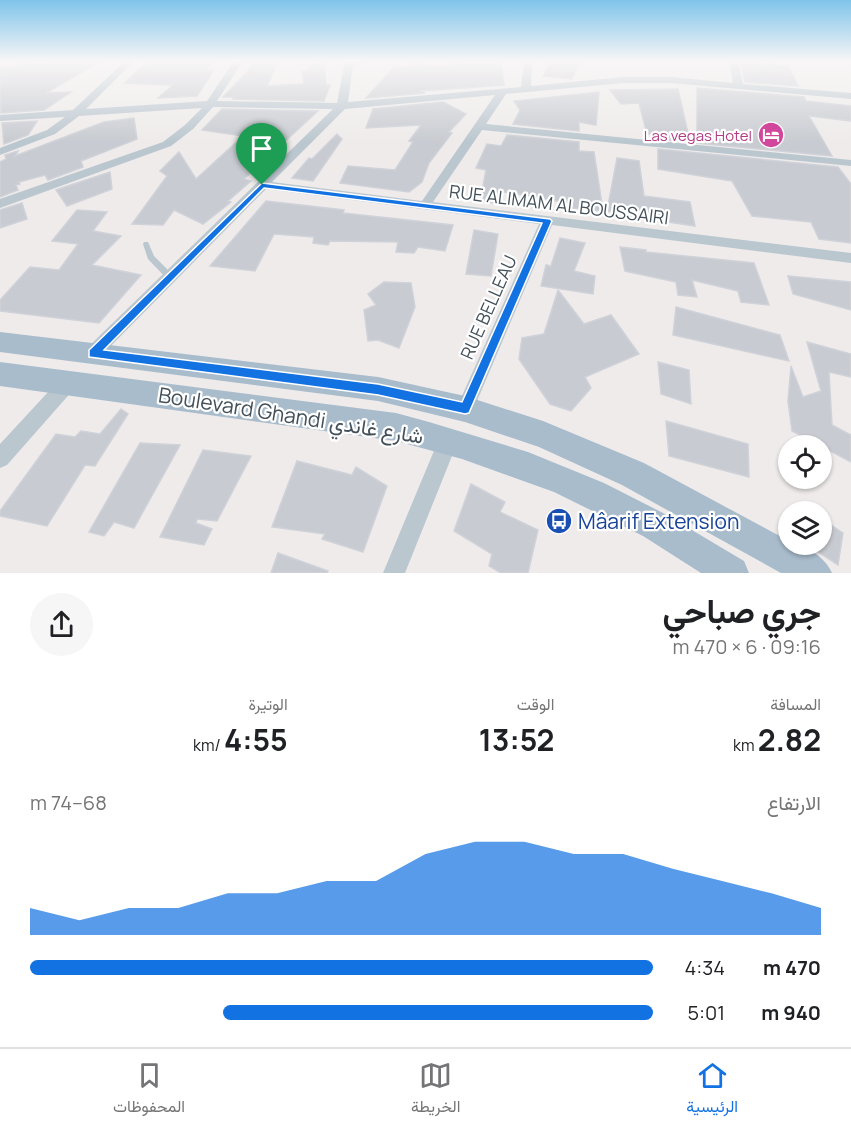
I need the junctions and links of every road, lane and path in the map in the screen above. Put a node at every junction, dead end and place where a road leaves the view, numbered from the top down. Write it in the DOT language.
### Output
graph roads {
  1 [pos="102,88"];
  2 [pos="222,88"];
  3 [pos="344,88"];
  4 [pos="546,88"];
  5 [pos="758,88"];
  6 [pos="526,90"];
  7 [pos="502,92"];
  8 [pos="851,96"];
  9 [pos="212,104"];
  10 [pos="342,106"];
  11 [pos="75,114"];
  12 [pos="0,118"];
  13 [pos="478,126"];
  14 [pos="0,152"];
  15 [pos="851,163"];
  16 [pos="262,185"];
  17 [pos="0,204"];
  18 [pos="425,205"];
  19 [pos="547,221"];
  20 [pos="146,244"];
  21 [pos="851,258"];
  22 [pos="170,277"];
  23 [pos="0,342"];
  24 [pos="93,353"];
  25 [pos="0,374"];
  26 [pos="68,383"];
  27 [pos="465,409"];
  28 [pos="448,441"];
  29 [pos="0,458"];
  30 [pos="394,573"];
  31 [pos="732,573"];
  32 [pos="815,573"];
  1 -- 11 [label="street"];
  2 -- 9 [label="street"];
  3 -- 10 [label="street"];
  4 -- 6 [label="street"];
  5 -- 8 [label="street"];
  6 -- 7 [label="street"];
  7 -- 10 [label="street"];
  7 -- 13 [label="street"];
  9 -- 10 [label="street"];
  9 -- 11 [label="street"];
  9 -- 17 [label="street"];
  10 -- 16 [label="street"];
  11 -- 12 [label="street"];
  11 -- 14 [label="street"];
  13 -- 15 [label="street"];
  13 -- 18 [label="street"];
  16 -- 18 [label="street, RUE ALIMAM AL BOUSSAIRI"];
  16 -- 22 [label="street"];
  18 -- 19 [label="street, RUE ALIMAM AL BOUSSAIRI"];
  19 -- 21 [label="street, RUE ALIMAM AL BOUSSAIRI"];
  19 -- 27 [label="street, RUE BELLEAU"];
  20 -- 22 [label="lane"];
  22 -- 24 [label="street"];
  23 -- 24 [label="main road, Boulevard Ghandi شارع غاندي"];
  24 -- 27 [label="main road, Boulevard Ghandi شارع غاندي"];
  25 -- 26 [label="main road, Boulevard Ghandi شارع غاندي"];
  26 -- 28 [label="main road, Boulevard Ghandi شارع غاندي"];
  26 -- 29 [label="street"];
  27 -- 32 [label="main road, Boulevard Ghandi شارع غاندي"];
  28 -- 30 [label="street"];
  28 -- 31 [label="main road, Boulevard Ghandi شارع غاندي"];
}
